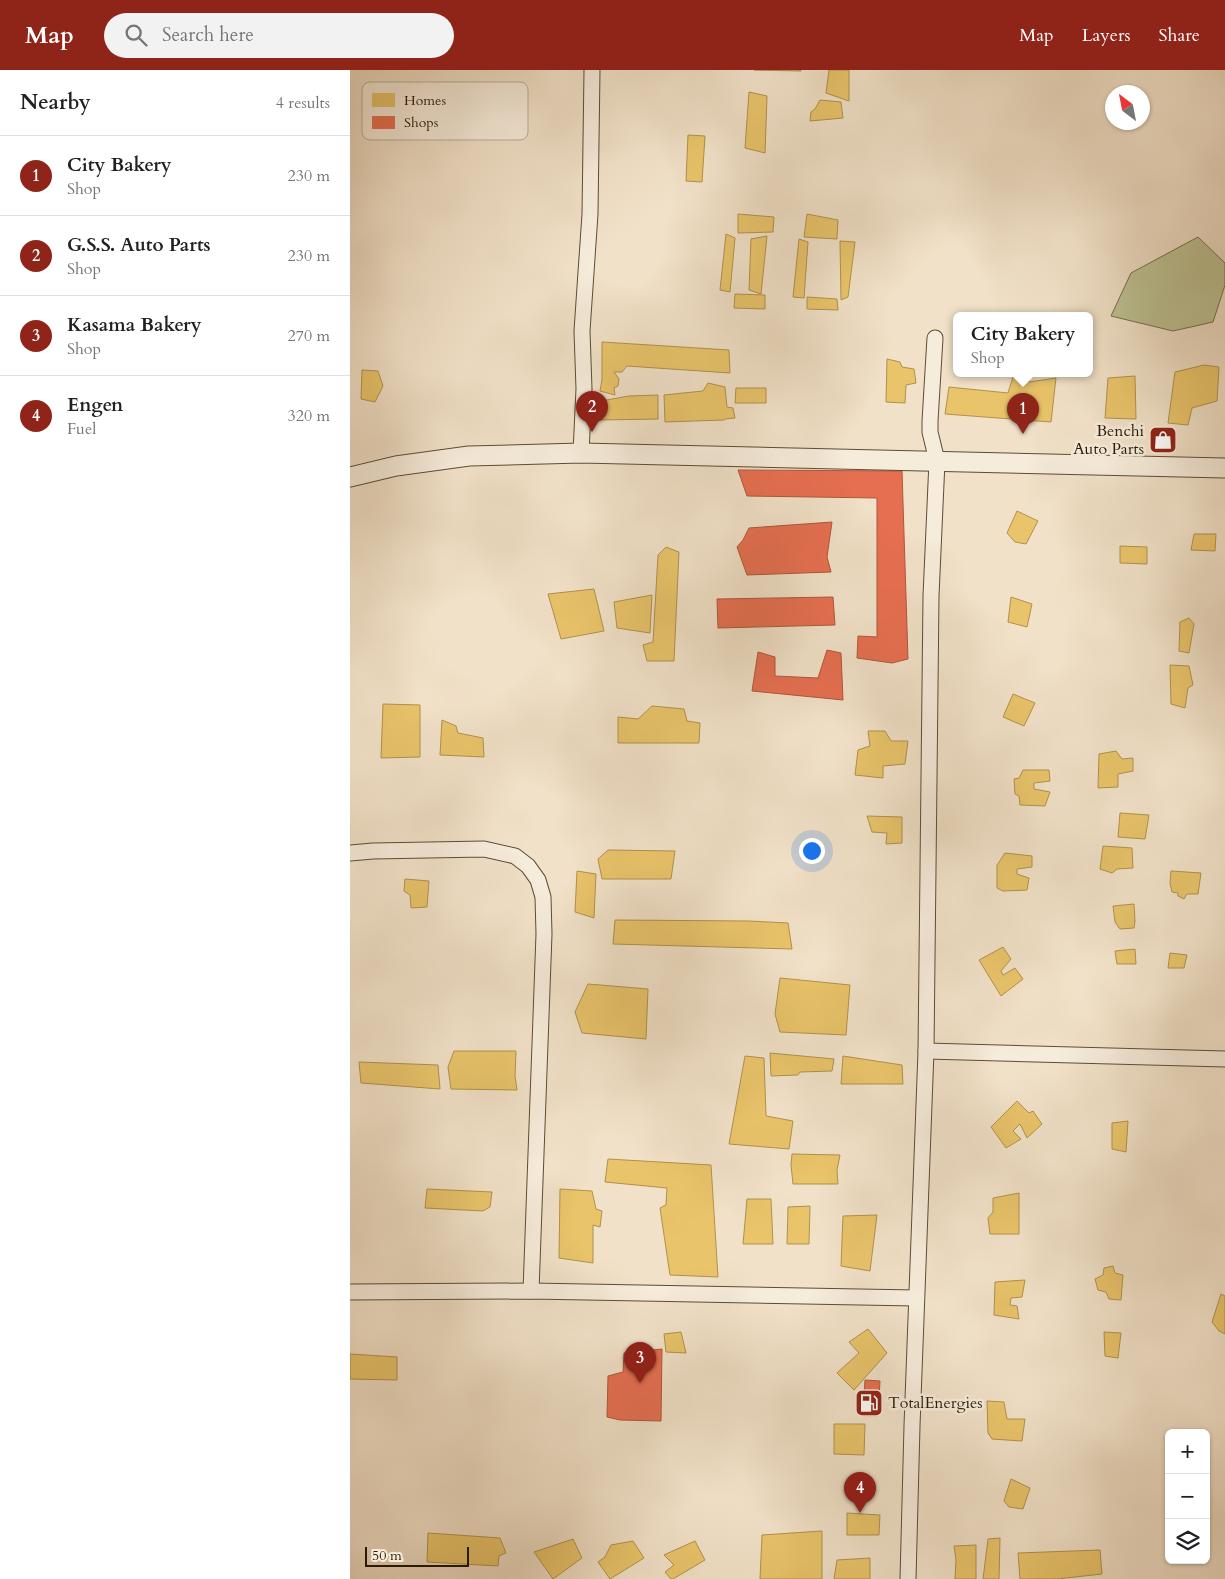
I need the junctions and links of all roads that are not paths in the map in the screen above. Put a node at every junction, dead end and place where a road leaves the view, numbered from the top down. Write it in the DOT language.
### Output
graph roads {
  1 [pos="592,70"];
  2 [pos="935,338"];
  3 [pos="581,454"];
  4 [pos="937,461"];
  5 [pos="1225,468"];
  6 [pos="350,477"];
  7 [pos="350,852"];
  8 [pos="926,1051"];
  9 [pos="1225,1059"];
  10 [pos="531,1291"];
  11 [pos="350,1292"];
  12 [pos="916,1298"];
  13 [pos="908,1579"];
  1 -- 3 [label="street"];
  2 -- 4 [label="street"];
  3 -- 4 [label="street"];
  3 -- 6 [label="street"];
  4 -- 5 [label="street"];
  4 -- 8 [label="street"];
  7 -- 10 [label="street"];
  8 -- 9 [label="street"];
  8 -- 12 [label="street"];
  10 -- 11 [label="street"];
  10 -- 12 [label="street"];
  12 -- 13 [label="street"];
}
